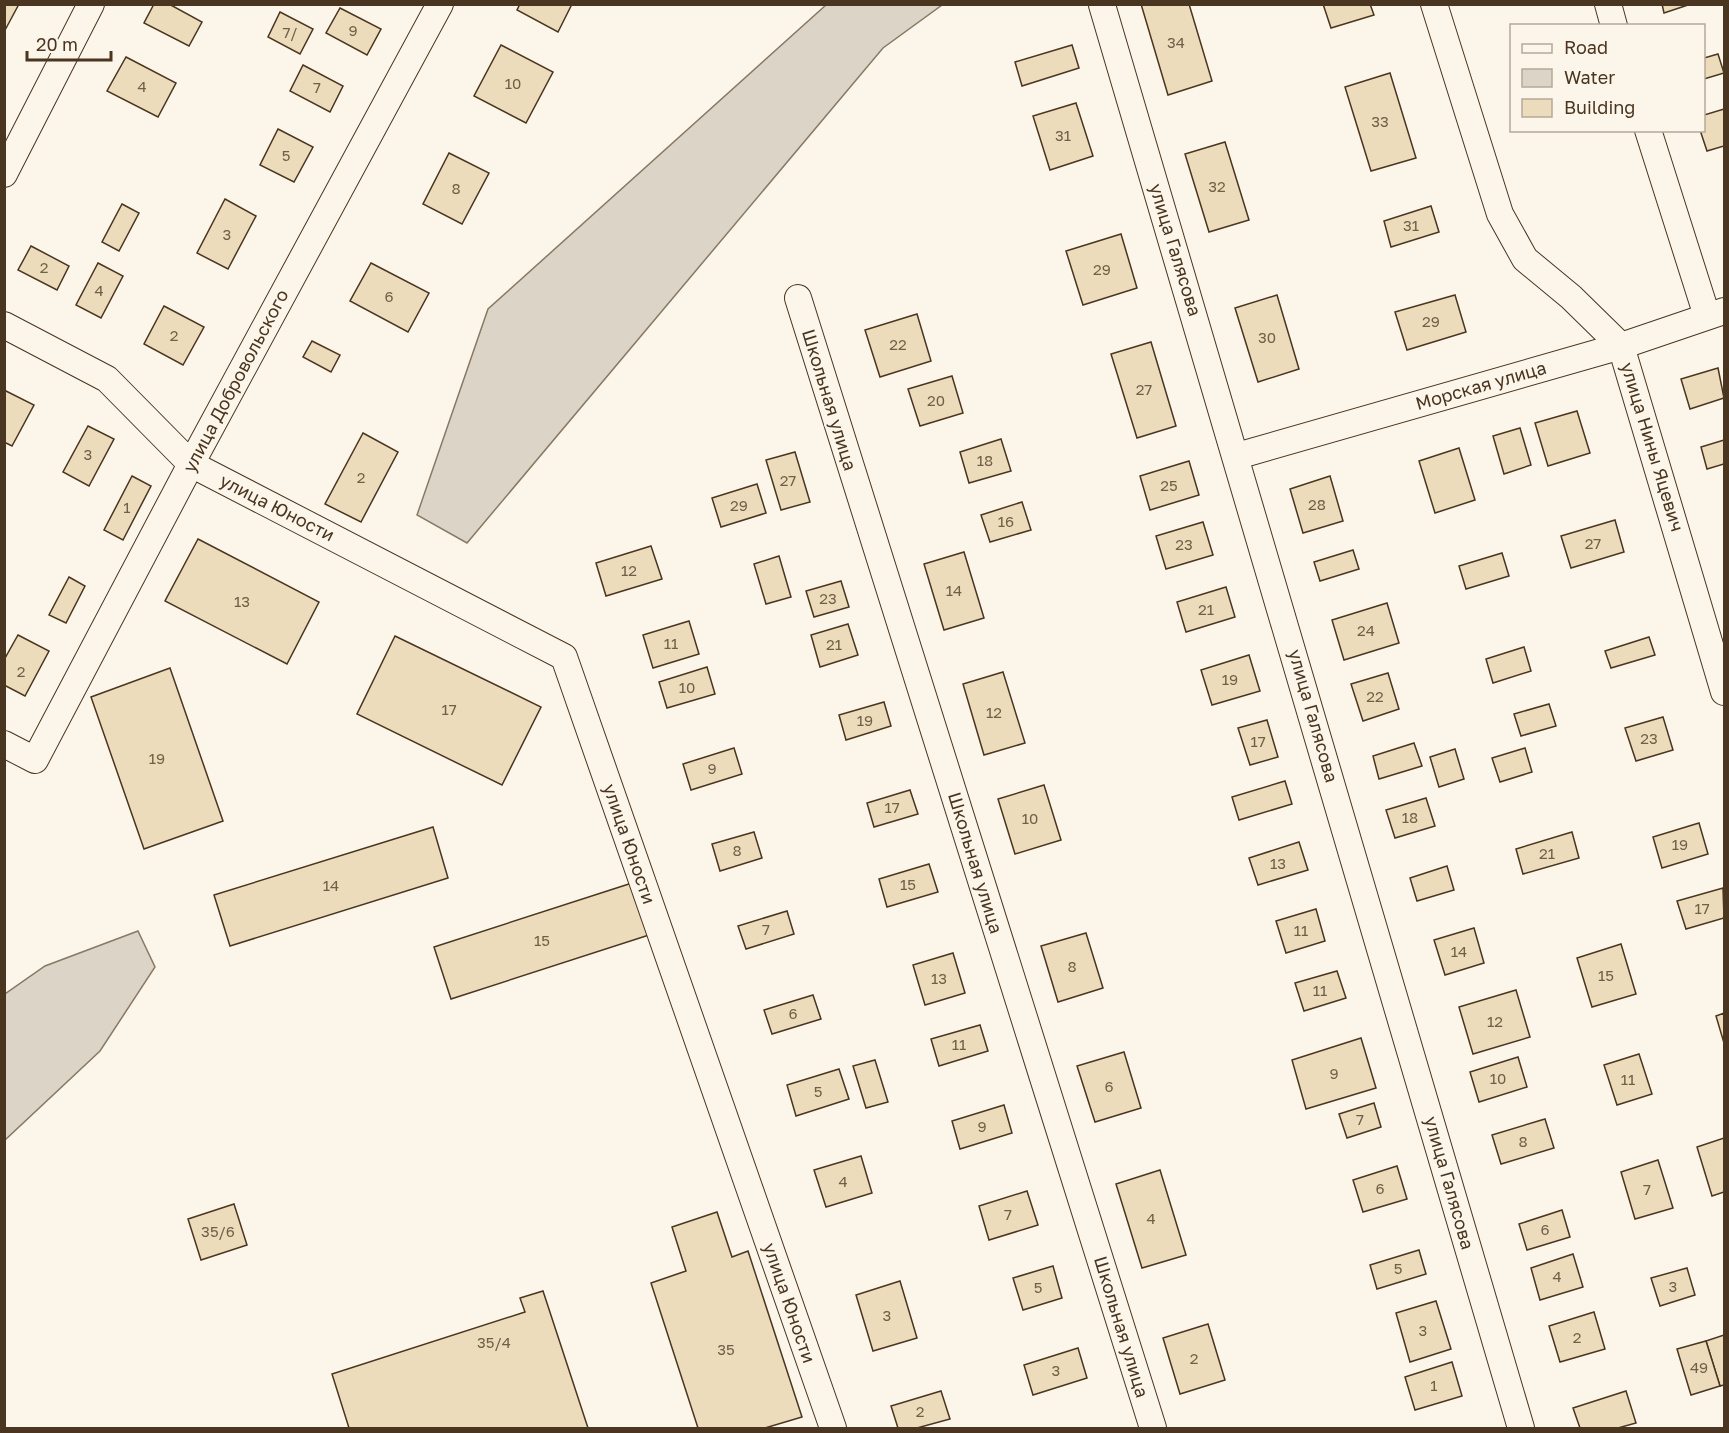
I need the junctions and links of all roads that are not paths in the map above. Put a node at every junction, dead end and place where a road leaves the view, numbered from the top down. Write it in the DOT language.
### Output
graph roads {
  1 [pos="91,4"];
  2 [pos="440,4"];
  3 [pos="1434,4"];
  4 [pos="1608,4"];
  5 [pos="1102,5"];
  6 [pos="1613,24"];
  7 [pos="1649,132"];
  8 [pos="4,174"];
  9 [pos="798,298"];
  10 [pos="1716,314"];
  11 [pos="4,325"];
  12 [pos="1621,346"];
  13 [pos="1237,456"];
  14 [pos="191,464"];
  15 [pos="1725,692"];
  16 [pos="4,744"];
  17 [pos="833,1428"];
  18 [pos="1153,1428"];
  19 [pos="1521,1428"];
  1 -- 8 [label="street"];
  2 -- 14 [label="street, улица Добровольского"];
  3 -- 12 [label="street, улица Нины Яцевич"];
  4 -- 6 [label="street"];
  5 -- 13 [label="street, улица Галясова"];
  7 -- 10 [label="street"];
  9 -- 18 [label="street, Школьная улица"];
  10 -- 12 [label="street, Морская улица"];
  11 -- 14 [label="street, улица Юности"];
  12 -- 13 [label="street, Морская улица"];
  12 -- 15 [label="street, улица Нины Яцевич"];
  13 -- 19 [label="street, улица Галясова"];
  14 -- 16 [label="street, улица Добровольского"];
  14 -- 17 [label="street, улица Юности"];
}
